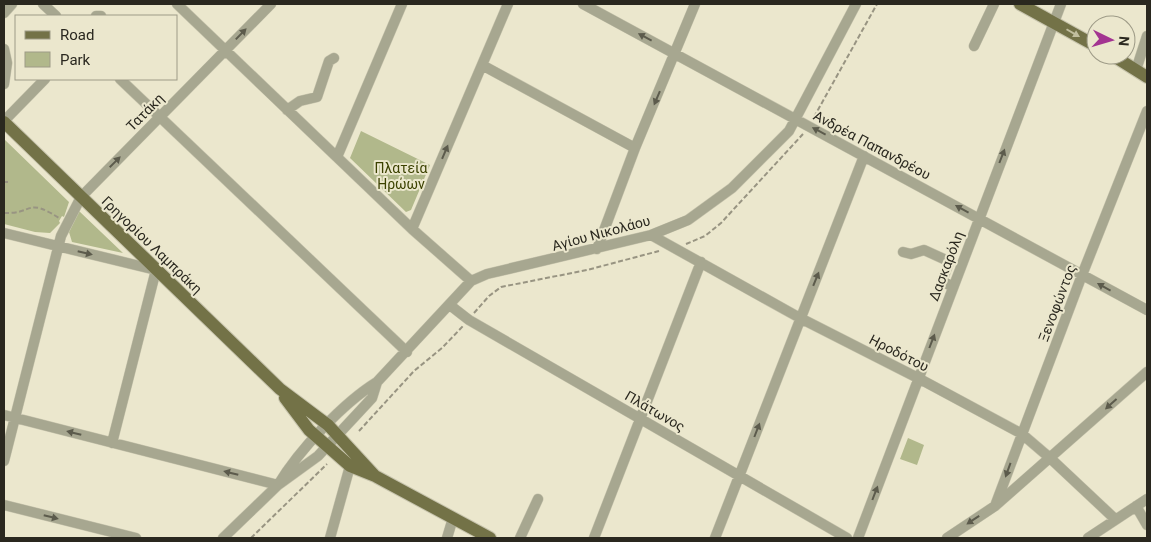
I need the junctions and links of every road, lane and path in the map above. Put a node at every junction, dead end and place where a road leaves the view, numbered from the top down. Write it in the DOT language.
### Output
graph roads {
  1 [pos="12,4"];
  2 [pos="43,4"];
  3 [pos="177,4"];
  4 [pos="271,4"];
  5 [pos="402,4"];
  6 [pos="508,4"];
  7 [pos="583,4"];
  8 [pos="695,4"];
  9 [pos="856,4"];
  10 [pos="994,4"];
  11 [pos="1020,4"];
  12 [pos="1061,4"];
  13 [pos="4,13"];
  14 [pos="55,15"];
  15 [pos="1053,22"];
  16 [pos="1147,36"];
  17 [pos="1086,40"];
  18 [pos="974,46"];
  19 [pos="4,49"];
  20 [pos="224,51"];
  21 [pos="676,54"];
  22 [pos="334,58"];
  23 [pos="482,65"];
  24 [pos="1129,65"];
  25 [pos="1142,73"];
  26 [pos="44,80"];
  27 [pos="121,80"];
  28 [pos="4,84"];
  29 [pos="286,110"];
  30 [pos="1147,111"];
  31 [pos="159,117"];
  32 [pos="797,120"];
  33 [pos="4,122"];
  34 [pos="636,148"];
  35 [pos="864,156"];
  36 [pos="337,157"];
  37 [pos="4,182"];
  38 [pos="8,182"];
  39 [pos="81,196"];
  40 [pos="4,213"];
  41 [pos="979,218"];
  42 [pos="67,223"];
  43 [pos="412,229"];
  44 [pos="4,233"];
  45 [pos="651,236"];
  46 [pos="58,246"];
  47 [pos="597,249"];
  48 [pos="903,252"];
  49 [pos="701,262"];
  50 [pos="156,270"];
  51 [pos="1082,274"];
  52 [pos="471,282"];
  53 [pos="953,287"];
  54 [pos="450,306"];
  55 [pos="1147,310"];
  56 [pos="800,318"];
  57 [pos="407,352"];
  58 [pos="1147,372"];
  59 [pos="918,378"];
  60 [pos="377,382"];
  61 [pos="280,390"];
  62 [pos="4,415"];
  63 [pos="15,418"];
  64 [pos="641,419"];
  65 [pos="328,425"];
  66 [pos="1022,434"];
  67 [pos="338,435"];
  68 [pos="316,437"];
  69 [pos="112,442"];
  70 [pos="327,447"];
  71 [pos="1050,458"];
  72 [pos="4,461"];
  73 [pos="327,464"];
  74 [pos="350,466"];
  75 [pos="375,476"];
  76 [pos="740,476"];
  77 [pos="278,484"];
  78 [pos="538,499"];
  79 [pos="1147,499"];
  80 [pos="4,505"];
  81 [pos="995,506"];
  82 [pos="1136,506"];
  83 [pos="453,518"];
  84 [pos="1116,519"];
  85 [pos="1147,525"];
  86 [pos="136,538"];
  87 [pos="223,538"];
  88 [pos="251,538"];
  89 [pos="330,538"];
  90 [pos="448,538"];
  91 [pos="490,538"];
  92 [pos="520,538"];
  93 [pos="594,538"];
  94 [pos="715,538"];
  95 [pos="847,538"];
  96 [pos="858,538"];
  97 [pos="948,538"];
  98 [pos="1088,538"];
  1 -- 13 [label="street"];
  2 -- 14 [label="street"];
  3 -- 20 [label="street"];
  20 -- 4 [label="street, Τατάκη, one-way"];
  5 -- 36 [label="street"];
  6 -- 23 [label="street"];
  21 -- 7 [label="street, Ανδρέα Παπανδρέου, one-way"];
  8 -- 21 [label="street"];
  9 -- 32 [label="street, Αγίου Νικολάου"];
  10 -- 18 [label="street"];
  11 -- 15 [label="main road"];
  12 -- 15 [label="street, Δασκαρόλη"];
  15 -- 17 [label="main road, one-way"];
  41 -- 15 [label="street, Δασκαρόλη, one-way"];
  16 -- 25 [label="street"];
  19 -- 28 [label="street"];
  20 -- 29 [label="street"];
  20 -- 31 [label="street, Τατάκη"];
  21 -- 32 [label="street, Ανδρέα Παπανδρέου"];
  21 -- 34 [label="street, one-way"];
  22 -- 29 [label="street"];
  23 -- 34 [label="street"];
  43 -- 23 [label="street, one-way"];
  24 -- 25 [label="main road"];
  26 -- 33 [label="street"];
  27 -- 31 [label="street"];
  29 -- 36 [label="street"];
  30 -- 51 [label="street, Ξενοφώντος"];
  39 -- 31 [label="street, Τατάκη, one-way"];
  31 -- 57 [label="street"];
  35 -- 32 [label="street, Ανδρέα Παπανδρέου, one-way"];
  32 -- 45 [label="street, Αγίου Νικολάου"];
  33 -- 39 [label="main road, Γρηγορίου Λαμπράκη"];
  34 -- 47 [label="street"];
  41 -- 35 [label="street, Ανδρέα Παπανδρέου, one-way"];
  56 -- 35 [label="street, one-way"];
  36 -- 43 [label="street"];
  37 -- 38 [label="path"];
  39 -- 42 [label="street, Τατάκη"];
  39 -- 50 [label="main road, Γρηγορίου Λαμπράκη"];
  40 -- 42 [label="path"];
  41 -- 51 [label="street, Ανδρέα Παπανδρέου"];
  41 -- 53 [label="street, Δασκαρόλη"];
  42 -- 46 [label="street, Τατάκη"];
  43 -- 52 [label="street"];
  44 -- 46 [label="street"];
  45 -- 47 [label="street, Αγίου Νικολάου"];
  45 -- 49 [label="street, Ηροδότου"];
  46 -- 50 [label="street, one-way"];
  46 -- 63 [label="street, Τατάκη"];
  47 -- 52 [label="street, Αγίου Νικολάου"];
  48 -- 53 [label="street"];
  49 -- 56 [label="street, Ηροδότου"];
  49 -- 64 [label="street"];
  50 -- 61 [label="main road, Γρηγορίου Λαμπράκη"];
  50 -- 69 [label="street"];
  55 -- 51 [label="street, Ανδρέα Παπανδρέου, one-way"];
  51 -- 66 [label="street, Ξενοφώντος"];
  52 -- 54 [label="street, Αγίου Νικολάου"];
  59 -- 53 [label="street, Δασκαρόλη, one-way"];
  54 -- 57 [label="street, Αγίου Νικολάου"];
  54 -- 64 [label="street, Πλάτωνος"];
  56 -- 59 [label="street, Ηροδότου"];
  76 -- 56 [label="street, one-way"];
  57 -- 60 [label="street, Αγίου Νικολάου"];
  58 -- 71 [label="street, one-way"];
  59 -- 66 [label="street, Ηροδότου"];
  96 -- 59 [label="street, Δασκαρόλη, one-way"];
  60 -- 65 [label="street, Αγίου Νικολάου"];
  60 -- 67 [label="street, Αγίου Νικολάου"];
  61 -- 65 [label="main road, Γρηγορίου Λαμπράκη"];
  61 -- 68 [label="main road, Γρηγορίου Λαμπράκη"];
  62 -- 63 [label="street"];
  69 -- 63 [label="street, one-way"];
  63 -- 72 [label="street, Τατάκη"];
  64 -- 76 [label="street, Πλάτωνος"];
  64 -- 93 [label="street"];
  65 -- 67 [label="main road, Γρηγορίου Λαμπράκη"];
  65 -- 68 [label="street, Αγίου Νικολάου"];
  66 -- 71 [label="street, Ηροδότου"];
  66 -- 81 [label="street, Ξενοφώντος, one-way"];
  67 -- 70 [label="street, Αγίου Νικολάου"];
  67 -- 75 [label="main road, Γρηγορίου Λαμπράκη"];
  68 -- 70 [label="main road, Γρηγορίου Λαμπράκη"];
  68 -- 77 [label="street, Αγίου Νικολάου"];
  77 -- 69 [label="street, one-way"];
  70 -- 74 [label="main road, Γρηγορίου Λαμπράκη"];
  70 -- 77 [label="street, Αγίου Νικολάου"];
  71 -- 81 [label="street"];
  71 -- 84 [label="street, Ηροδότου"];
  73 -- 88 [label="path"];
  74 -- 75 [label="main road, Γρηγορίου Λαμπράκη"];
  74 -- 89 [label="street"];
  75 -- 83 [label="main road, Γρηγορίου Λαμπράκη"];
  76 -- 94 [label="street"];
  76 -- 95 [label="street, Πλάτωνος"];
  77 -- 87 [label="street, Αγίου Νικολάου"];
  78 -- 92 [label="street"];
  79 -- 82 [label="street"];
  80 -- 86 [label="street, one-way"];
  81 -- 97 [label="street, one-way"];
  82 -- 84 [label="street"];
  82 -- 85 [label="street"];
  83 -- 90 [label="street"];
  83 -- 91 [label="main road, Γρηγορίου Λαμπράκη"];
  84 -- 98 [label="street"];
}
